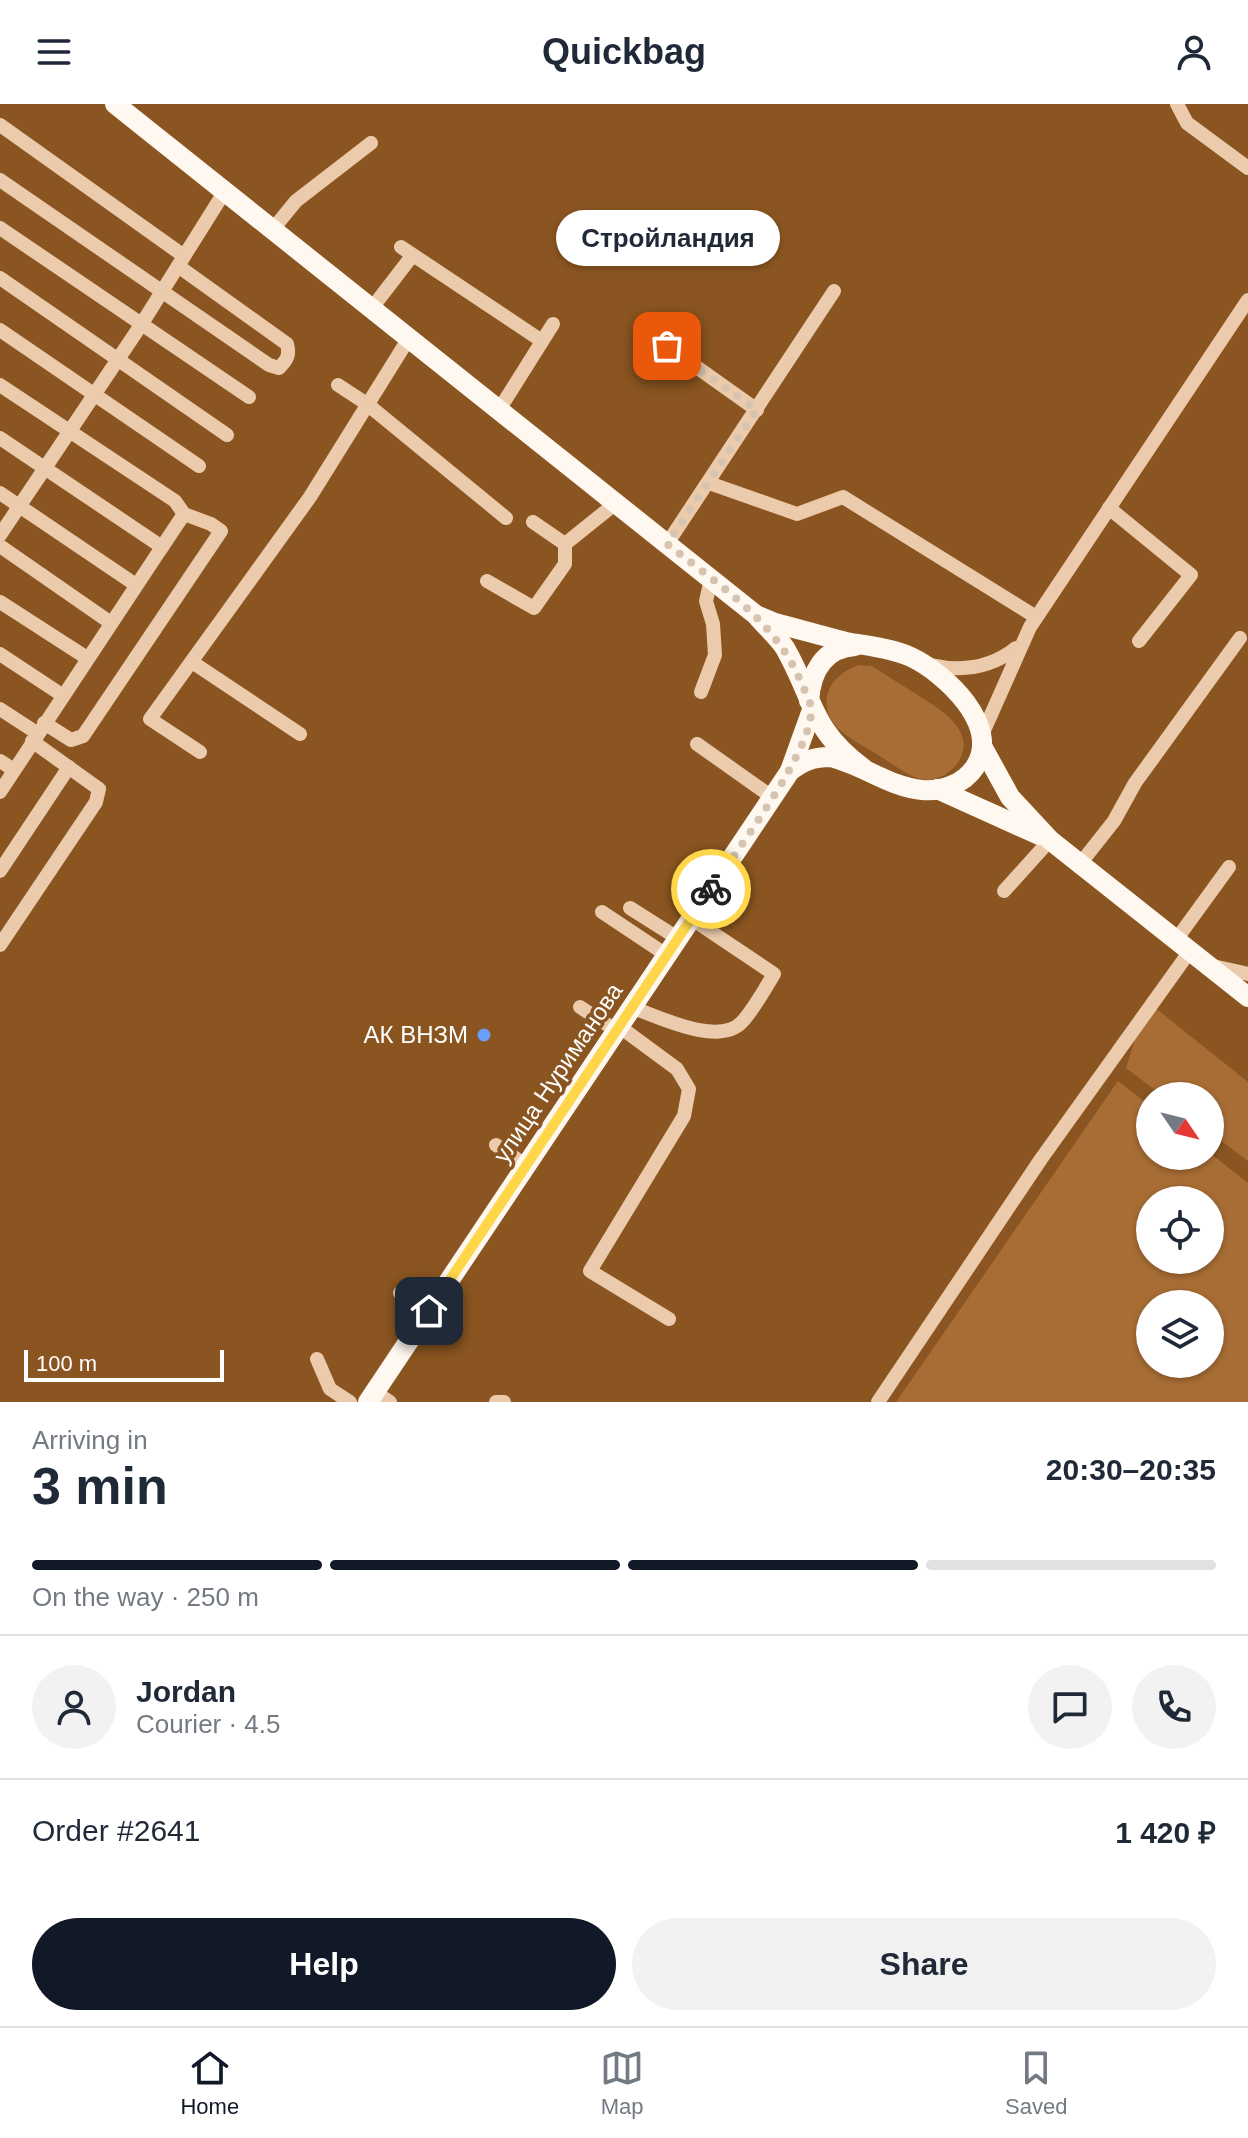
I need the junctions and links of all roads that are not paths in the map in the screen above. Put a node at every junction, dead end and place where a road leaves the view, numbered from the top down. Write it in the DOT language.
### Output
graph roads {
  1 [pos="1177,104"];
  2 [pos="119,105"];
  3 [pos="0,125"];
  4 [pos="371,143"];
  5 [pos="1248,168"];
  6 [pos="0,180"];
  7 [pos="225,191"];
  8 [pos="0,228"];
  9 [pos="273,229"];
  10 [pos="181,261"];
  11 [pos="0,278"];
  12 [pos="162,291"];
  13 [pos="834,291"];
  14 [pos="1248,300"];
  15 [pos="372,308"];
  16 [pos="553,324"];
  17 [pos="141,325"];
  18 [pos="0,330"];
  19 [pos="409,338"];
  20 [pos="542,341"];
  21 [pos="667,346"];
  22 [pos="118,359"];
  23 [pos="0,385"];
  24 [pos="338,385"];
  25 [pos="94,394"];
  26 [pos="249,397"];
  27 [pos="367,404"];
  28 [pos="499,410"];
  29 [pos="757,410"];
  30 [pos="69,432"];
  31 [pos="227,435"];
  32 [pos="0,438"];
  33 [pos="199,466"];
  34 [pos="44,468"];
  35 [pos="709,483"];
  36 [pos="0,493"];
  37 [pos="616,503"];
  38 [pos="19,506"];
  39 [pos="1109,508"];
  40 [pos="184,514"];
  41 [pos="506,518"];
  42 [pos="533,522"];
  43 [pos="0,535"];
  44 [pos="565,544"];
  45 [pos="667,544"];
  46 [pos="0,546"];
  47 [pos="162,547"];
  48 [pos="711,579"];
  49 [pos="487,581"];
  50 [pos="136,585"];
  51 [pos="0,602"];
  52 [pos="756,615"];
  53 [pos="1036,617"];
  54 [pos="111,623"];
  55 [pos="1240,638"];
  56 [pos="1139,641"];
  57 [pos="1020,645"];
  58 [pos="872,647"];
  59 [pos="0,654"];
  60 [pos="87,658"];
  61 [pos="192,662"];
  62 [pos="923,664"];
  63 [pos="701,692"];
  64 [pos="62,695"];
  65 [pos="810,705"];
  66 [pos="0,709"];
  67 [pos="38,733"];
  68 [pos="300,734"];
  69 [pos="982,741"];
  70 [pos="697,744"];
  71 [pos="200,752"];
  72 [pos="0,761"];
  73 [pos="69,767"];
  74 [pos="863,768"];
  75 [pos="14,770"];
  76 [pos="790,771"];
  77 [pos="937,789"];
  78 [pos="0,792"];
  79 [pos="772,797"];
  80 [pos="1050,840"];
  81 [pos="1080,864"];
  82 [pos="1229,867"];
  83 [pos="0,871"];
  84 [pos="1004,891"];
  85 [pos="630,908"];
  86 [pos="602,912"];
  87 [pos="692,919"];
  88 [pos="0,945"];
  89 [pos="1183,945"];
  90 [pos="674,948"];
  91 [pos="1207,965"];
  92 [pos="1248,974"];
  93 [pos="1248,997"];
  94 [pos="580,1007"];
  95 [pos="633,1008"];
  96 [pos="619,1029"];
  97 [pos="496,1145"];
  98 [pos="527,1166"];
  99 [pos="400,1293"];
  100 [pos="429,1311"];
  101 [pos="669,1319"];
  102 [pos="317,1359"];
  103 [pos="378,1399"];
  104 [pos="350,1402"];
  105 [pos="496,1402"];
  106 [pos="504,1402"];
  107 [pos="878,1402"];
  1 -- 5 [label="street"];
  2 -- 7 [label="main road"];
  3 -- 10 [label="street"];
  4 -- 9 [label="street"];
  6 -- 12 [label="street"];
  7 -- 9 [label="main road"];
  7 -- 10 [label="street"];
  8 -- 17 [label="street"];
  9 -- 15 [label="main road"];
  10 -- 12 [label="street"];
  10 -- 12 [label="street"];
  11 -- 22 [label="street"];
  12 -- 17 [label="street"];
  13 -- 29 [label="street"];
  14 -- 39 [label="street"];
  15 -- 19 [label="main road"];
  15 -- 20 [label="street"];
  16 -- 20 [label="street"];
  17 -- 22 [label="street"];
  17 -- 26 [label="street"];
  18 -- 25 [label="street"];
  19 -- 27 [label="street"];
  19 -- 28 [label="main road"];
  20 -- 28 [label="street"];
  21 -- 29 [label="street"];
  22 -- 25 [label="street"];
  22 -- 31 [label="street"];
  23 -- 30 [label="street"];
  24 -- 27 [label="street"];
  25 -- 30 [label="street"];
  25 -- 33 [label="street"];
  27 -- 41 [label="street"];
  27 -- 61 [label="street"];
  28 -- 37 [label="main road"];
  29 -- 35 [label="street"];
  30 -- 34 [label="street"];
  30 -- 40 [label="street"];
  32 -- 34 [label="street"];
  34 -- 38 [label="street"];
  34 -- 47 [label="street"];
  35 -- 45 [label="street"];
  35 -- 53 [label="street"];
  36 -- 38 [label="street"];
  37 -- 44 [label="street"];
  37 -- 45 [label="main road"];
  38 -- 43 [label="street"];
  38 -- 50 [label="street"];
  39 -- 53 [label="street"];
  39 -- 56 [label="street"];
  40 -- 47 [label="street"];
  40 -- 67 [label="street"];
  42 -- 44 [label="street"];
  44 -- 49 [label="street"];
  45 -- 48 [label="main road"];
  46 -- 54 [label="street"];
  47 -- 50 [label="street"];
  48 -- 52 [label="main road"];
  48 -- 63 [label="street"];
  50 -- 54 [label="street"];
  51 -- 60 [label="street"];
  52 -- 58 [label="main road"];
  52 -- 65 [label="main road"];
  53 -- 57 [label="street"];
  54 -- 60 [label="street"];
  55 -- 81 [label="street"];
  57 -- 62 [label="street"];
  57 -- 69 [label="street"];
  58 -- 62 [label="main road"];
  58 -- 65 [label="main road"];
  59 -- 64 [label="street"];
  60 -- 64 [label="street"];
  61 -- 68 [label="street"];
  61 -- 71 [label="street"];
  62 -- 69 [label="main road"];
  64 -- 67 [label="street"];
  65 -- 74 [label="main road"];
  65 -- 76 [label="main road, улица Нуриманова"];
  66 -- 67 [label="street"];
  67 -- 73 [label="street"];
  67 -- 75 [label="street"];
  69 -- 77 [label="main road"];
  69 -- 80 [label="main road"];
  70 -- 79 [label="street"];
  72 -- 75 [label="street"];
  73 -- 83 [label="street"];
  73 -- 88 [label="street"];
  74 -- 76 [label="main road"];
  74 -- 77 [label="main road"];
  75 -- 78 [label="street"];
  76 -- 79 [label="main road, улица Нуриманова"];
  77 -- 80 [label="main road"];
  79 -- 87 [label="main road, улица Нуриманова"];
  80 -- 81 [label="main road"];
  80 -- 84 [label="street"];
  81 -- 89 [label="main road"];
  82 -- 89 [label="street"];
  85 -- 90 [label="street"];
  86 -- 90 [label="street"];
  87 -- 90 [label="main road, улица Нуриманова"];
  87 -- 95 [label="street"];
  89 -- 91 [label="main road"];
  89 -- 107 [label="street"];
  90 -- 95 [label="main road, улица Нуриманова"];
  91 -- 92 [label="street"];
  91 -- 93 [label="main road"];
  94 -- 96 [label="street"];
  95 -- 96 [label="main road, улица Нуриманова"];
  96 -- 98 [label="main road, улица Нуриманова"];
  96 -- 101 [label="street"];
  97 -- 98 [label="street"];
  98 -- 100 [label="main road, улица Нуриманова"];
  99 -- 100 [label="street"];
  100 -- 103 [label="main road, улица Нуриманова"];
  102 -- 104 [label="street"];
  105 -- 106 [label="street"];
}
